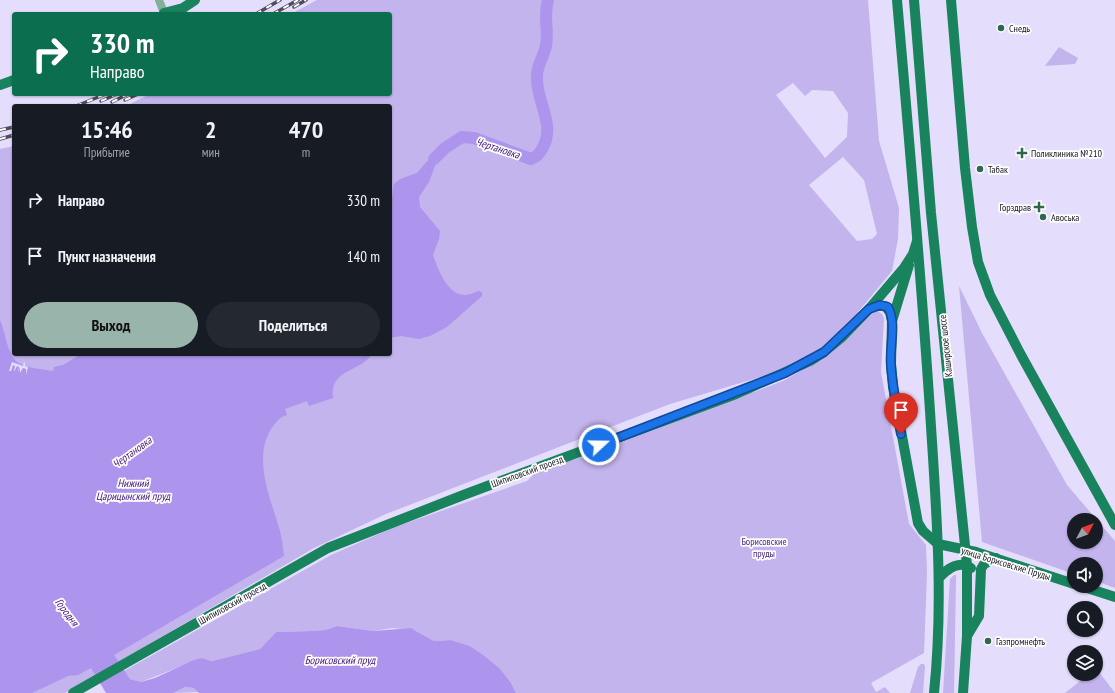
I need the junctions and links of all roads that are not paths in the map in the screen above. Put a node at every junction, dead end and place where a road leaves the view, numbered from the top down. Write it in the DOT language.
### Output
graph roads {
  1 [pos="159,0"];
  2 [pos="182,0"];
  3 [pos="196,0"];
  4 [pos="897,0"];
  5 [pos="914,0"];
  6 [pos="951,0"];
  7 [pos="164,12"];
  8 [pos="165,12"];
  9 [pos="168,12"];
  10 [pos="12,81"];
  11 [pos="0,85"];
  12 [pos="916,241"];
  13 [pos="913,254"];
  14 [pos="869,309"];
  15 [pos="892,321"];
  16 [pos="1115,525"];
  17 [pos="938,544"];
  18 [pos="966,550"];
  19 [pos="996,558"];
  20 [pos="967,565"];
  21 [pos="940,577"];
  22 [pos="980,579"];
  23 [pos="1067,582"];
  24 [pos="1103,593"];
  25 [pos="1115,597"];
  26 [pos="967,636"];
  27 [pos="73,693"];
  28 [pos="934,693"];
  29 [pos="963,693"];
  1 -- 7 [label="street"];
  2 -- 8 [label="main road"];
  3 -- 9 [label="main road"];
  4 -- 12 [label="main road, Каширское шоссе"];
  5 -- 18 [label="main road, Каширское шоссе"];
  6 -- 16 [label="main road"];
  10 -- 11 [label="main road"];
  12 -- 13 [label="main road, Шипиловский проезд"];
  12 -- 17 [label="main road, Каширское шоссе"];
  13 -- 14 [label="main road, Шипиловский проезд"];
  13 -- 15 [label="main road"];
  14 -- 15 [label="main road"];
  14 -- 27 [label="main road, Шипиловский проезд"];
  15 -- 17 [label="main road"];
  17 -- 18 [label="main road, улица Борисовские Пруды"];
  17 -- 21 [label="main road, Каширское шоссе"];
  18 -- 19 [label="main road, улица Борисовские Пруды"];
  18 -- 20 [label="main road, Каширское шоссе"];
  19 -- 22 [label="main road"];
  19 -- 23 [label="main road, улица Борисовские Пруды"];
  20 -- 21 [label="main road"];
  20 -- 22 [label="main road"];
  20 -- 26 [label="main road, Каширское шоссе"];
  21 -- 28 [label="main road, Каширское шоссе"];
  22 -- 26 [label="main road"];
  24 -- 25 [label="main road"];
  26 -- 29 [label="main road, Каширское шоссе"];
}
